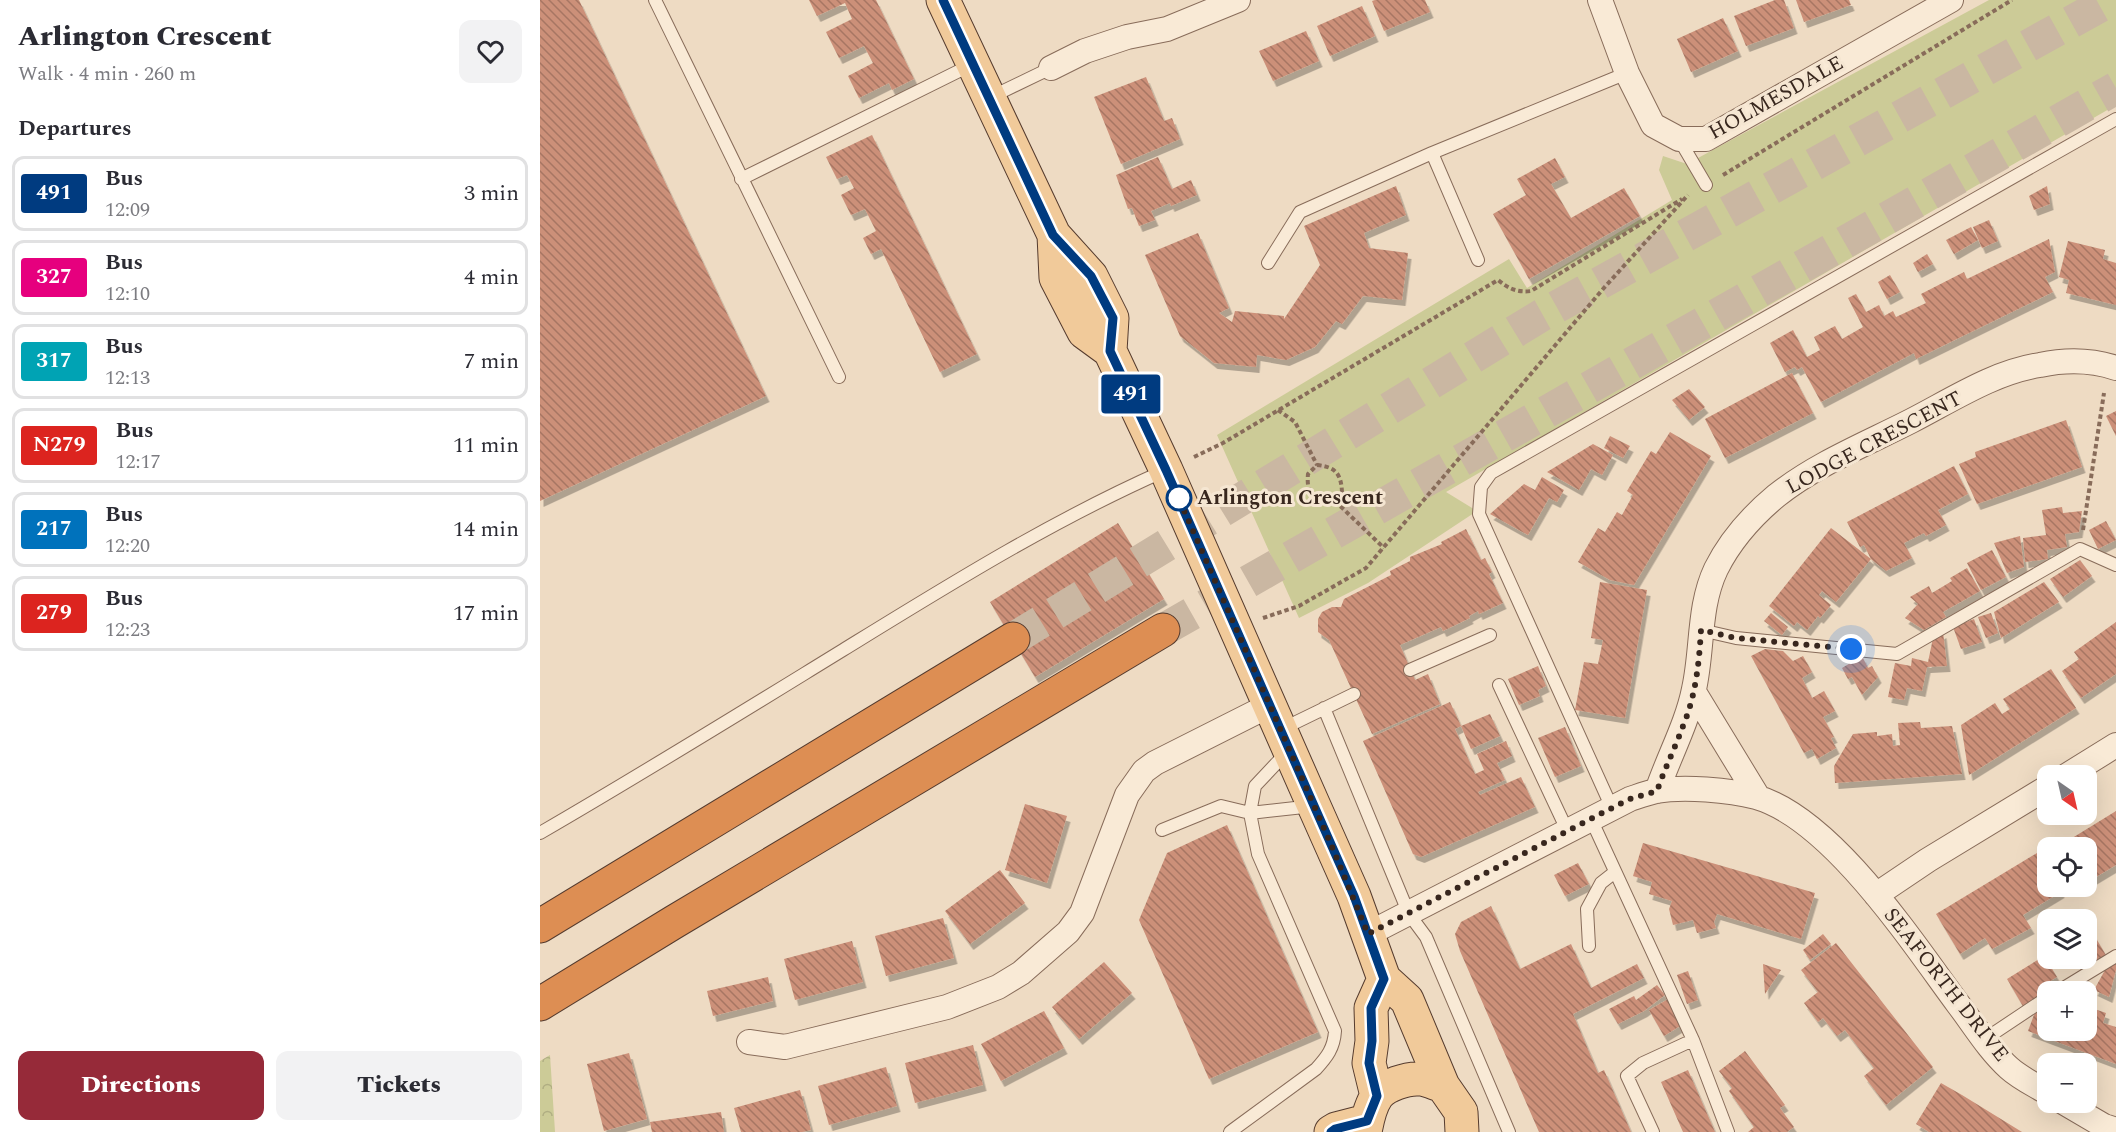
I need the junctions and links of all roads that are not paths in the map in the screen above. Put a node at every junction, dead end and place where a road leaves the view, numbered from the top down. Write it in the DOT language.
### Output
graph roads {
  1 [pos="655,0"];
  2 [pos="943,0"];
  3 [pos="1238,0"];
  4 [pos="1600,0"];
  5 [pos="1951,0"];
  6 [pos="1199,8"];
  7 [pos="972,64"];
  8 [pos="1051,68"];
  9 [pos="1627,73"];
  10 [pos="989,97"];
  11 [pos="2116,119"];
  12 [pos="1679,140"];
  13 [pos="1432,153"];
  14 [pos="741,178"];
  15 [pos="1706,185"];
  16 [pos="1478,260"];
  17 [pos="1268,263"];
  18 [pos="2112,366"];
  19 [pos="839,377"];
  20 [pos="1166,470"];
  21 [pos="2116,566"];
  22 [pos="1163,630"];
  23 [pos="1701,630"];
  24 [pos="1490,635"];
  25 [pos="1013,639"];
  26 [pos="1410,670"];
  27 [pos="1499,685"];
  28 [pos="1694,692"];
  29 [pos="1354,694"];
  30 [pos="1324,708"];
  31 [pos="1280,728"];
  32 [pos="2116,745"];
  33 [pos="2084,765"];
  34 [pos="1657,791"];
  35 [pos="2037,794"];
  36 [pos="1758,797"];
  37 [pos="1314,806"];
  38 [pos="1250,813"];
  39 [pos="1601,813"];
  40 [pos="1162,830"];
  41 [pos="1567,830"];
  42 [pos="540,833"];
  43 [pos="1615,872"];
  44 [pos="1876,895"];
  45 [pos="1409,914"];
  46 [pos="540,926"];
  47 [pos="1368,934"];
  48 [pos="1590,945"];
  49 [pos="2116,957"];
  50 [pos="1384,979"];
  51 [pos="2075,981"];
  52 [pos="540,1004"];
  53 [pos="2037,1004"];
  54 [pos="1984,1039"];
  55 [pos="1693,1040"];
  56 [pos="749,1042"];
  57 [pos="2037,1086"];
  58 [pos="2082,1113"];
  59 [pos="1459,1115"];
  60 [pos="1370,1116"];
  61 [pos="2116,1130"];
  62 [pos="1230,1132"];
  63 [pos="1331,1132"];
  64 [pos="1509,1132"];
  65 [pos="1653,1132"];
  66 [pos="1728,1132"];
  1 -- 14 [label="lane"];
  2 -- 7 [label="main road"];
  3 -- 6 [label="street"];
  4 -- 9 [label="street, HOLMESDALE"];
  5 -- 12 [label="street, HOLMESDALE"];
  6 -- 8 [label="street"];
  7 -- 10 [label="main road"];
  7 -- 14 [label="lane"];
  8 -- 10 [label="lane"];
  9 -- 12 [label="street, HOLMESDALE"];
  9 -- 13 [label="lane"];
  10 -- 20 [label="main road"];
  11 -- 39 [label="lane"];
  12 -- 15 [label="lane"];
  13 -- 16 [label="lane"];
  13 -- 17 [label="lane"];
  14 -- 19 [label="lane"];
  18 -- 23 [label="street, LODGE CRESCENT"];
  20 -- 31 [label="main road"];
  20 -- 42 [label="lane"];
  21 -- 23 [label="lane"];
  22 -- 52 [label="highway"];
  23 -- 28 [label="street, LODGE CRESCENT"];
  24 -- 26 [label="lane"];
  25 -- 46 [label="highway"];
  27 -- 41 [label="lane"];
  28 -- 34 [label="street, LODGE CRESCENT"];
  28 -- 36 [label="street"];
  29 -- 30 [label="lane"];
  30 -- 31 [label="lane"];
  30 -- 45 [label="lane"];
  31 -- 37 [label="main road"];
  31 -- 38 [label="lane"];
  31 -- 56 [label="street"];
  32 -- 33 [label="street"];
  34 -- 36 [label="street"];
  34 -- 39 [label="street"];
  35 -- 44 [label="street"];
  36 -- 44 [label="street"];
  37 -- 38 [label="lane"];
  37 -- 47 [label="main road"];
  38 -- 40 [label="lane"];
  38 -- 62 [label="lane"];
  39 -- 41 [label="street"];
  39 -- 43 [label="lane"];
  41 -- 45 [label="street"];
  43 -- 48 [label="lane"];
  43 -- 55 [label="lane"];
  44 -- 54 [label="street, SEAFORTH DRIVE"];
  45 -- 47 [label="street"];
  45 -- 64 [label="lane"];
  47 -- 50 [label="main road"];
  49 -- 51 [label="lane"];
  50 -- 59 [label="main road"];
  50 -- 60 [label="main road"];
  53 -- 54 [label="lane"];
  54 -- 57 [label="street, SEAFORTH DRIVE"];
  55 -- 65 [label="lane"];
  55 -- 66 [label="lane"];
  58 -- 61 [label="street"];
  59 -- 60 [label="main road"];
  60 -- 63 [label="main road"];
}
